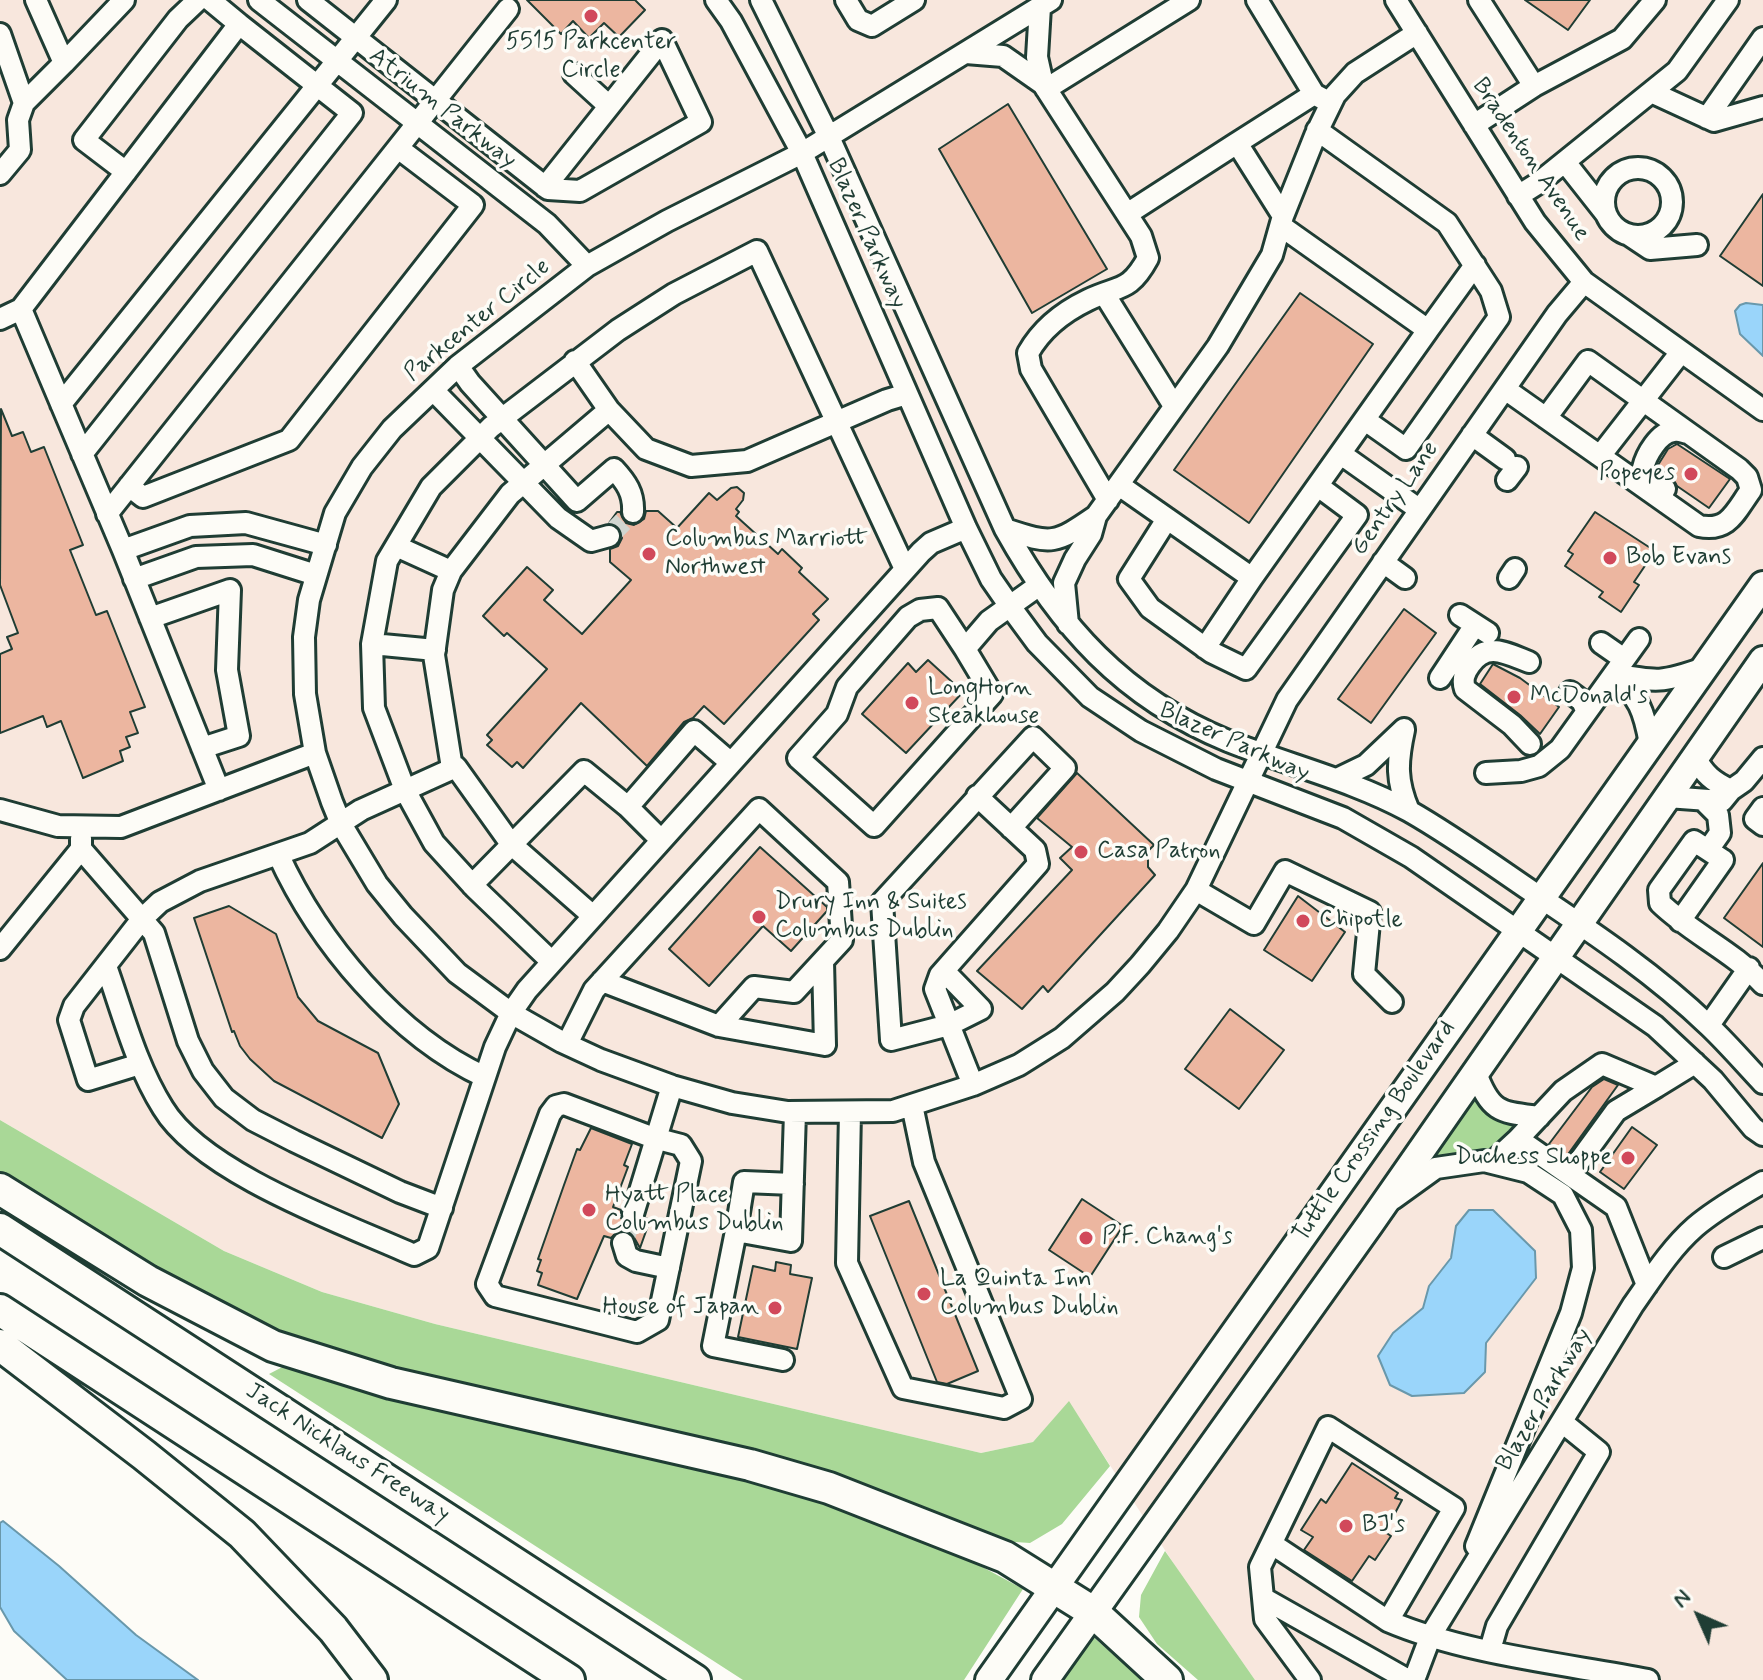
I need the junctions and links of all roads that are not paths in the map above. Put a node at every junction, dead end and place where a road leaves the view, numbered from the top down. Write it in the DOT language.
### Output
graph roads {
  1 [pos="36,0"];
  2 [pos="124,0"];
  3 [pos="198,0"];
  4 [pos="210,0"];
  5 [pos="259,0"];
  6 [pos="308,0"];
  7 [pos="386,0"];
  8 [pos="716,0"];
  9 [pos="761,0"];
  10 [pos="846,0"];
  11 [pos="914,0"];
  12 [pos="1189,0"];
  13 [pos="1257,0"];
  14 [pos="1396,0"];
  15 [pos="1479,0"];
  16 [pos="1655,0"];
  17 [pos="1728,0"];
  18 [pos="1046,3"];
  19 [pos="508,9"];
  20 [pos="239,24"];
  21 [pos="1417,33"];
  22 [pos="0,34"];
  23 [pos="354,38"];
  24 [pos="1763,38"];
  25 [pos="966,53"];
  26 [pos="336,60"];
  27 [pos="64,63"];
  28 [pos="574,74"];
  29 [pos="316,84"];
  30 [pos="1044,86"];
  31 [pos="1534,86"];
  32 [pos="1651,92"];
  33 [pos="1322,98"];
  34 [pos="434,101"];
  35 [pos="24,103"];
  36 [pos="609,106"];
  37 [pos="1763,107"];
  38 [pos="1707,118"];
  39 [pos="418,123"];
  40 [pos="1474,125"];
  41 [pos="1317,130"];
  42 [pos="829,137"];
  43 [pos="1237,143"];
  44 [pos="398,148"];
  45 [pos="802,153"];
  46 [pos="1565,162"];
  47 [pos="126,172"];
  48 [pos="0,174"];
  49 [pos="545,187"];
  50 [pos="1518,196"];
  51 [pos="1127,214"];
  52 [pos="1606,214"];
  53 [pos="1282,221"];
  54 [pos="1629,235"];
  55 [pos="1697,245"];
  56 [pos="1475,265"];
  57 [pos="587,266"];
  58 [pos="1584,282"];
  59 [pos="1105,295"];
  60 [pos="21,309"];
  61 [pos="0,319"];
  62 [pos="1428,330"];
  63 [pos="1681,352"];
  64 [pos="575,361"];
  65 [pos="458,366"];
  66 [pos="1505,389"];
  67 [pos="433,390"];
  68 [pos="907,394"];
  69 [pos="1643,400"];
  70 [pos="61,404"];
  71 [pos="1174,406"];
  72 [pos="609,410"];
  73 [pos="1763,410"];
  74 [pos="1546,418"];
  75 [pos="501,419"];
  76 [pos="1365,420"];
  77 [pos="837,422"];
  78 [pos="1688,433"];
  79 [pos="1472,435"];
  80 [pos="480,438"];
  81 [pos="641,444"];
  82 [pos="82,454"];
  83 [pos="1341,454"];
  84 [pos="1600,456"];
  85 [pos="544,466"];
  86 [pos="614,469"];
  87 [pos="1510,469"];
  88 [pos="523,484"];
  89 [pos="129,486"];
  90 [pos="1318,486"];
  91 [pos="1108,500"];
  92 [pos="577,501"];
  93 [pos="1420,510"];
  94 [pos="633,512"];
  95 [pos="107,514"];
  96 [pos="558,518"];
  97 [pos="1167,519"];
  98 [pos="1721,526"];
  99 [pos="966,528"];
  100 [pos="1005,529"];
  101 [pos="609,536"];
  102 [pos="326,545"];
  103 [pos="396,546"];
  104 [pos="123,550"];
  105 [pos="1383,562"];
  106 [pos="905,569"];
  107 [pos="451,571"];
  108 [pos="316,575"];
  109 [pos="1252,578"];
  110 [pos="1405,578"];
  111 [pos="134,579"];
  112 [pos="1763,585"];
  113 [pos="1038,586"];
  114 [pos="1009,605"];
  115 [pos="150,618"];
  116 [pos="1474,624"];
  117 [pos="1068,625"];
  118 [pos="1639,639"];
  119 [pos="1601,643"];
  120 [pos="372,644"];
  121 [pos="1205,648"];
  122 [pos="965,649"];
  123 [pos="435,650"];
  124 [pos="1763,660"];
  125 [pos="1529,662"];
  126 [pos="1619,667"];
  127 [pos="1704,668"];
  128 [pos="1441,683"];
  129 [pos="1570,692"];
  130 [pos="1586,710"];
  131 [pos="1650,744"];
  132 [pos="202,748"];
  133 [pos="315,753"];
  134 [pos="1262,753"];
  135 [pos="1695,757"];
  136 [pos="1550,758"];
  137 [pos="1763,758"];
  138 [pos="731,763"];
  139 [pos="452,768"];
  140 [pos="1486,773"];
  141 [pos="1337,779"];
  142 [pos="1249,781"];
  143 [pos="219,790"];
  144 [pos="405,790"];
  145 [pos="1731,790"];
  146 [pos="977,796"];
  147 [pos="1667,797"];
  148 [pos="1705,802"];
  149 [pos="628,807"];
  150 [pos="1763,808"];
  151 [pos="0,810"];
  152 [pos="1409,811"];
  153 [pos="341,824"];
  154 [pos="1763,825"];
  155 [pos="81,826"];
  156 [pos="1011,828"];
  157 [pos="661,840"];
  158 [pos="511,844"];
  159 [pos="81,849"];
  160 [pos="1708,850"];
  161 [pos="278,854"];
  162 [pos="472,885"];
  163 [pos="1196,890"];
  164 [pos="1542,898"];
  165 [pos="593,916"];
  166 [pos="142,919"];
  167 [pos="1680,921"];
  168 [pos="1580,924"];
  169 [pos="1518,931"];
  170 [pos="0,949"];
  171 [pos="1556,957"];
  172 [pos="823,961"];
  173 [pos="552,962"];
  174 [pos="106,966"];
  175 [pos="944,971"];
  176 [pos="1756,976"];
  177 [pos="602,981"];
  178 [pos="1392,1002"];
  179 [pos="511,1013"];
  180 [pos="949,1025"];
  181 [pos="1709,1025"];
  182 [pos="719,1026"];
  183 [pos="567,1044"];
  184 [pos="1695,1063"];
  185 [pos="140,1064"];
  186 [pos="1476,1073"];
  187 [pos="485,1077"];
  188 [pos="1763,1083"];
  189 [pos="973,1085"];
  190 [pos="672,1086"];
  191 [pos="1656,1087"];
  192 [pos="912,1105"];
  193 [pos="795,1112"];
  194 [pos="850,1112"];
  195 [pos="1539,1117"];
  196 [pos="1763,1135"];
  197 [pos="654,1138"];
  198 [pos="1518,1139"];
  199 [pos="1492,1163"];
  200 [pos="1570,1174"];
  201 [pos="1763,1182"];
  202 [pos="793,1184"];
  203 [pos="0,1189"];
  204 [pos="1382,1207"];
  205 [pos="442,1208"];
  206 [pos="633,1214"];
  207 [pos="0,1229"];
  208 [pos="736,1231"];
  209 [pos="1763,1238"];
  210 [pos="623,1243"];
  211 [pos="1724,1257"];
  212 [pos="669,1268"];
  213 [pos="1647,1285"];
  214 [pos="0,1310"];
  215 [pos="0,1345"];
  216 [pos="783,1360"];
  217 [pos="1562,1422"];
  218 [pos="1272,1544"];
  219 [pos="1465,1580"];
  220 [pos="1054,1587"];
  221 [pos="1263,1598"];
  222 [pos="1093,1612"];
  223 [pos="1388,1621"];
  224 [pos="1431,1635"];
  225 [pos="1490,1650"];
  226 [pos="372,1680"];
  227 [pos="569,1680"];
  228 [pos="695,1680"];
  229 [pos="989,1680"];
  230 [pos="1045,1680"];
  231 [pos="1167,1680"];
  232 [pos="1310,1680"];
  233 [pos="1408,1680"];
  234 [pos="1414,1680"];
  235 [pos="1648,1680"];
  1 -- 27 [label="street"];
  2 -- 27 [label="street"];
  3 -- 47 [label="street"];
  4 -- 20 [label="street"];
  5 -- 26 [label="street, Atrium Parkway"];
  6 -- 23 [label="street"];
  7 -- 23 [label="street"];
  8 -- 45 [label="street, Blazer Parkway"];
  9 -- 42 [label="street, Blazer Parkway"];
  10 -- 11 [label="street"];
  12 -- 30 [label="street"];
  13 -- 33 [label="street"];
  14 -- 21 [label="street, Bradenton Avenue"];
  15 -- 31 [label="street"];
  16 -- 31 [label="street"];
  17 -- 32 [label="street"];
  18 -- 25 [label="street, Parkcenter Circle"];
  18 -- 30 [label="street"];
  19 -- 34 [label="street"];
  20 -- 29 [label="street"];
  20 -- 47 [label="street"];
  21 -- 33 [label="street"];
  21 -- 40 [label="street, Bradenton Avenue"];
  22 -- 35 [label="street"];
  23 -- 26 [label="street"];
  23 -- 34 [label="street"];
  24 -- 38 [label="street"];
  25 -- 30 [label="street"];
  25 -- 42 [label="street, Parkcenter Circle"];
  26 -- 29 [label="street"];
  26 -- 39 [label="street, Atrium Parkway"];
  27 -- 35 [label="street"];
  28 -- 36 [label="street"];
  29 -- 70 [label="street"];
  29 -- 82 [label="street"];
  30 -- 51 [label="street"];
  31 -- 40 [label="street"];
  32 -- 38 [label="street"];
  32 -- 46 [label="street"];
  33 -- 41 [label="street"];
  33 -- 43 [label="street"];
  34 -- 39 [label="street"];
  34 -- 49 [label="street"];
  35 -- 48 [label="street"];
  36 -- 49 [label="street"];
  36 -- 49 [label="street"];
  37 -- 38 [label="street"];
  39 -- 44 [label="street"];
  39 -- 57 [label="street, Atrium Parkway"];
  40 -- 50 [label="street, Bradenton Avenue"];
  41 -- 53 [label="street"];
  41 -- 56 [label="street"];
  42 -- 45 [label="street, Parkcenter Circle"];
  42 -- 100 [label="street, Blazer Parkway"];
  43 -- 51 [label="street"];
  43 -- 53 [label="street"];
  44 -- 89 [label="street"];
  44 -- 89 [label="street"];
  45 -- 57 [label="street, Parkcenter Circle"];
  45 -- 68 [label="street, Blazer Parkway"];
  46 -- 50 [label="street"];
  46 -- 52 [label="street"];
  47 -- 60 [label="street"];
  50 -- 58 [label="street, Bradenton Avenue"];
  51 -- 59 [label="street"];
  52 -- 54 [label="street"];
  52 -- 54 [label="street"];
  53 -- 62 [label="street"];
  53 -- 71 [label="street"];
  54 -- 55 [label="street"];
  56 -- 62 [label="street"];
  56 -- 76 [label="street"];
  57 -- 65 [label="street, Parkcenter Circle"];
  58 -- 63 [label="street, Bradenton Avenue"];
  58 -- 66 [label="street, Gentry Lane"];
  59 -- 71 [label="street"];
  59 -- 91 [label="street"];
  60 -- 61 [label="street"];
  60 -- 70 [label="street"];
  62 -- 76 [label="street"];
  63 -- 69 [label="street"];
  63 -- 73 [label="street, Bradenton Avenue"];
  64 -- 72 [label="street"];
  64 -- 75 [label="street"];
  64 -- 77 [label="street"];
  65 -- 67 [label="street, Parkcenter Circle"];
  65 -- 75 [label="street"];
  66 -- 74 [label="street"];
  66 -- 79 [label="street, Gentry Lane"];
  67 -- 80 [label="street"];
  67 -- 102 [label="street, Parkcenter Circle"];
  68 -- 77 [label="street"];
  68 -- 99 [label="street, Blazer Parkway"];
  69 -- 74 [label="street"];
  69 -- 78 [label="street"];
  69 -- 84 [label="street"];
  70 -- 82 [label="street"];
  71 -- 91 [label="street"];
  72 -- 81 [label="street"];
  72 -- 85 [label="street"];
  74 -- 84 [label="street"];
  75 -- 80 [label="street"];
  75 -- 85 [label="street"];
  76 -- 83 [label="street"];
  77 -- 81 [label="street"];
  77 -- 106 [label="street"];
  78 -- 98 [label="street"];
  78 -- 98 [label="street"];
  79 -- 87 [label="street"];
  79 -- 93 [label="street, Gentry Lane"];
  80 -- 88 [label="street"];
  80 -- 103 [label="street"];
  81 -- 86 [label="street"];
  82 -- 95 [label="street"];
  83 -- 90 [label="street"];
  83 -- 93 [label="street"];
  84 -- 98 [label="street"];
  85 -- 88 [label="street"];
  85 -- 92 [label="street"];
  86 -- 92 [label="street"];
  86 -- 94 [label="street"];
  88 -- 96 [label="street"];
  88 -- 107 [label="street"];
  89 -- 95 [label="street"];
  90 -- 109 [label="street"];
  90 -- 121 [label="street"];
  91 -- 97 [label="street"];
  91 -- 100 [label="street"];
  91 -- 117 [label="street"];
  92 -- 96 [label="street"];
  93 -- 105 [label="street, Gentry Lane"];
  95 -- 104 [label="street"];
  96 -- 101 [label="street"];
  97 -- 109 [label="street"];
  97 -- 121 [label="street"];
  99 -- 106 [label="street"];
  99 -- 114 [label="street, Blazer Parkway"];
  100 -- 113 [label="street, Blazer Parkway"];
  102 -- 104 [label="street"];
  102 -- 108 [label="street, Parkcenter Circle"];
  103 -- 107 [label="street"];
  103 -- 120 [label="street"];
  104 -- 111 [label="street"];
  105 -- 110 [label="street"];
  105 -- 134 [label="street, Gentry Lane"];
  106 -- 138 [label="street"];
  107 -- 123 [label="street"];
  108 -- 111 [label="street"];
  108 -- 133 [label="street, Parkcenter Circle"];
  109 -- 121 [label="street"];
  111 -- 115 [label="street"];
  112 -- 127 [label="main road, Tuttle Crossing Boulevard"];
  113 -- 114 [label="street"];
  113 -- 117 [label="street, Blazer Parkway"];
  114 -- 122 [label="street"];
  114 -- 142 [label="street, Blazer Parkway"];
  115 -- 132 [label="street"];
  115 -- 132 [label="street"];
  116 -- 128 [label="street"];
  117 -- 134 [label="street, Blazer Parkway"];
  118 -- 126 [label="street"];
  119 -- 126 [label="street"];
  120 -- 123 [label="street"];
  120 -- 144 [label="street"];
  122 -- 122 [label="street"];
  123 -- 139 [label="street"];
  124 -- 135 [label="main road, Tuttle Crossing Boulevard"];
  125 -- 136 [label="street"];
  126 -- 127 [label="street"];
  126 -- 130 [label="street"];
  126 -- 131 [label="street"];
  127 -- 131 [label="main road, Tuttle Crossing Boulevard"];
  129 -- 130 [label="street"];
  130 -- 136 [label="street"];
  131 -- 164 [label="main road, Tuttle Crossing Boulevard"];
  132 -- 143 [label="street"];
  133 -- 143 [label="street"];
  133 -- 153 [label="street, Parkcenter Circle"];
  134 -- 141 [label="street, Blazer Parkway"];
  134 -- 142 [label="street, Parkcenter Circle"];
  135 -- 145 [label="street"];
  135 -- 147 [label="main road, Tuttle Crossing Boulevard"];
  136 -- 140 [label="street"];
  137 -- 145 [label="street"];
  138 -- 149 [label="street"];
  138 -- 157 [label="street"];
  139 -- 144 [label="street"];
  139 -- 158 [label="street"];
  141 -- 152 [label="street, Blazer Parkway"];
  141 -- 152 [label="street"];
  142 -- 163 [label="street, Parkcenter Circle"];
  142 -- 169 [label="street, Blazer Parkway"];
  143 -- 155 [label="street"];
  144 -- 153 [label="street"];
  144 -- 162 [label="street"];
  145 -- 148 [label="street"];
  146 -- 156 [label="street"];
  146 -- 156 [label="street"];
  146 -- 180 [label="street"];
  147 -- 148 [label="street"];
  147 -- 168 [label="main road, Tuttle Crossing Boulevard"];
  148 -- 160 [label="street"];
  149 -- 157 [label="street"];
  149 -- 158 [label="street"];
  150 -- 154 [label="street"];
  151 -- 155 [label="street"];
  152 -- 164 [label="street, Blazer Parkway"];
  153 -- 161 [label="street"];
  153 -- 179 [label="street, Parkcenter Circle"];
  155 -- 159 [label="street"];
  156 -- 175 [label="street"];
  157 -- 165 [label="street"];
  158 -- 162 [label="street"];
  158 -- 165 [label="street"];
  159 -- 166 [label="street"];
  159 -- 170 [label="street"];
  160 -- 167 [label="street"];
  160 -- 167 [label="street"];
  161 -- 166 [label="street"];
  161 -- 187 [label="street"];
  162 -- 173 [label="street"];
  163 -- 178 [label="street"];
  163 -- 189 [label="street, Parkcenter Circle"];
  164 -- 168 [label="street, Blazer Parkway"];
  164 -- 169 [label="main road, Tuttle Crossing Boulevard"];
  165 -- 173 [label="street"];
  166 -- 174 [label="street"];
  166 -- 205 [label="street"];
  167 -- 176 [label="street"];
  168 -- 171 [label="main road, Tuttle Crossing Boulevard"];
  168 -- 181 [label="street, Blazer Parkway"];
  169 -- 171 [label="street, Blazer Parkway"];
  169 -- 220 [label="main road, Tuttle Crossing Boulevard"];
  171 -- 184 [label="street, Blazer Parkway"];
  171 -- 186 [label="main road, Tuttle Crossing Boulevard"];
  172 -- 177 [label="street"];
  172 -- 182 [label="street"];
  172 -- 182 [label="street"];
  173 -- 179 [label="street"];
  174 -- 185 [label="street"];
  174 -- 185 [label="street"];
  175 -- 180 [label="street"];
  175 -- 180 [label="street"];
  176 -- 181 [label="street"];
  177 -- 182 [label="street"];
  177 -- 183 [label="street"];
  179 -- 183 [label="street, Parkcenter Circle"];
  179 -- 187 [label="street"];
  180 -- 189 [label="street"];
  181 -- 188 [label="street, Blazer Parkway"];
  183 -- 190 [label="street, Parkcenter Circle"];
  184 -- 191 [label="street"];
  184 -- 196 [label="street, Blazer Parkway"];
  185 -- 205 [label="street"];
  186 -- 195 [label="street"];
  186 -- 204 [label="main road, Tuttle Crossing Boulevard"];
  187 -- 205 [label="street"];
  189 -- 192 [label="street, Parkcenter Circle"];
  190 -- 193 [label="street, Parkcenter Circle"];
  190 -- 197 [label="street"];
  191 -- 195 [label="street"];
  191 -- 200 [label="street"];
  192 -- 194 [label="street, Parkcenter Circle"];
  192 -- 194 [label="street"];
  193 -- 194 [label="street, Parkcenter Circle"];
  193 -- 202 [label="street"];
  195 -- 198 [label="street"];
  197 -- 206 [label="street"];
  197 -- 212 [label="street"];
  197 -- 212 [label="street"];
  198 -- 199 [label="street"];
  198 -- 200 [label="street"];
  199 -- 204 [label="street"];
  199 -- 219 [label="street"];
  200 -- 213 [label="street"];
  201 -- 213 [label="street, Blazer Parkway"];
  202 -- 208 [label="street"];
  202 -- 208 [label="street"];
  203 -- 220 [label="highway"];
  204 -- 222 [label="main road, Tuttle Crossing Boulevard"];
  207 -- 228 [label="highway, Jack Nicklaus Freeway"];
  208 -- 216 [label="street"];
  209 -- 211 [label="street"];
  210 -- 212 [label="street"];
  213 -- 217 [label="street, Blazer Parkway"];
  214 -- 227 [label="highway"];
  215 -- 226 [label="highway"];
  217 -- 219 [label="street, Blazer Parkway"];
  217 -- 225 [label="street"];
  218 -- 221 [label="street"];
  218 -- 223 [label="street"];
  218 -- 223 [label="street"];
  219 -- 224 [label="street, Blazer Parkway"];
  220 -- 222 [label="highway"];
  220 -- 229 [label="main road, Tuttle Crossing Boulevard"];
  221 -- 232 [label="street"];
  221 -- 233 [label="street"];
  222 -- 230 [label="main road, Tuttle Crossing Boulevard"];
  222 -- 231 [label="highway"];
  223 -- 224 [label="street"];
  224 -- 225 [label="street"];
  224 -- 234 [label="street, Blazer Parkway"];
  225 -- 235 [label="street"];
}
